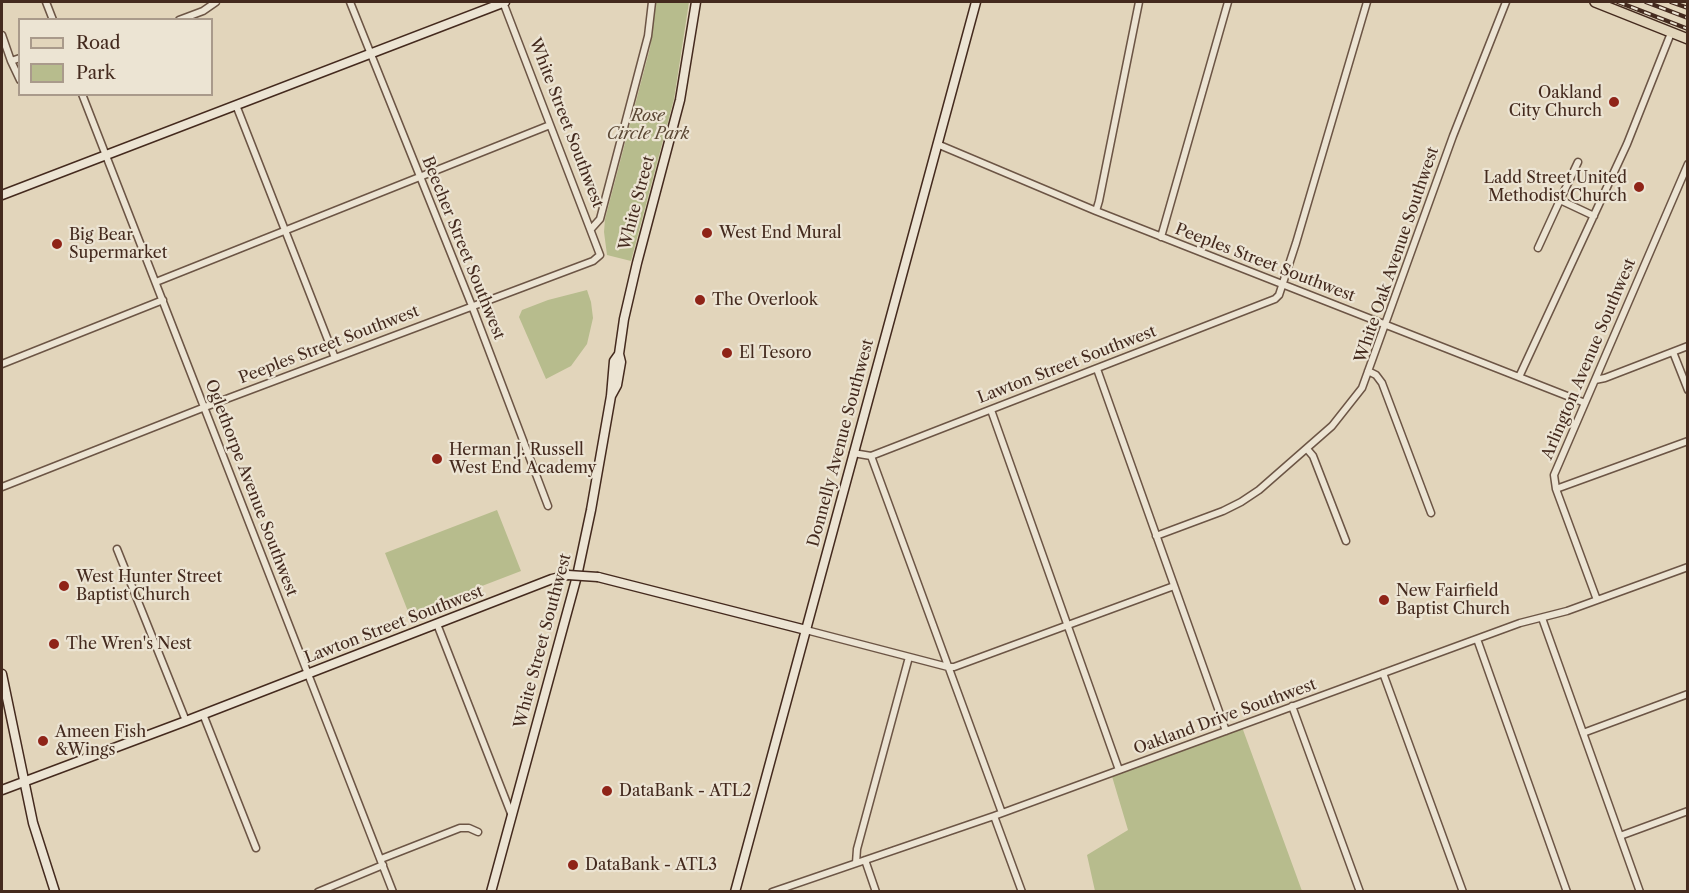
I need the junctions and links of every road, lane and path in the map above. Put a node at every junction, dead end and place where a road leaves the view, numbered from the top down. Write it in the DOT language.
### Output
graph roads {
  1 [pos="46,2"];
  2 [pos="216,2"];
  3 [pos="350,2"];
  4 [pos="504,2"];
  5 [pos="652,2"];
  6 [pos="696,2"];
  7 [pos="976,2"];
  8 [pos="1139,2"];
  9 [pos="1228,2"];
  10 [pos="1367,2"];
  11 [pos="1506,2"];
  12 [pos="1595,2"];
  13 [pos="52,18"];
  14 [pos="184,18"];
  15 [pos="1671,33"];
  16 [pos="2,35"];
  17 [pos="1688,39"];
  18 [pos="370,54"];
  19 [pos="18,59"];
  20 [pos="12,61"];
  21 [pos="18,75"];
  22 [pos="83,96"];
  23 [pos="236,105"];
  24 [pos="550,125"];
  25 [pos="937,144"];
  26 [pos="105,155"];
  27 [pos="1578,162"];
  28 [pos="1688,164"];
  29 [pos="420,177"];
  30 [pos="1681,179"];
  31 [pos="1688,184"];
  32 [pos="2,195"];
  33 [pos="1560,200"];
  34 [pos="1096,211"];
  35 [pos="1594,216"];
  36 [pos="591,229"];
  37 [pos="285,230"];
  38 [pos="1161,237"];
  39 [pos="1538,248"];
  40 [pos="600,255"];
  41 [pos="156,282"];
  42 [pos="1282,284"];
  43 [pos="163,300"];
  44 [pos="472,306"];
  45 [pos="627,306"];
  46 [pos="1384,324"];
  47 [pos="1688,346"];
  48 [pos="1673,352"];
  49 [pos="335,358"];
  50 [pos="2,364"];
  51 [pos="1097,369"];
  52 [pos="1368,371"];
  53 [pos="1519,377"];
  54 [pos="1595,380"];
  55 [pos="1688,390"];
  56 [pos="1585,403"];
  57 [pos="204,407"];
  58 [pos="991,410"];
  59 [pos="1688,441"];
  60 [pos="1306,449"];
  61 [pos="853,453"];
  62 [pos="871,456"];
  63 [pos="2,487"];
  64 [pos="1556,489"];
  65 [pos="548,506"];
  66 [pos="1431,513"];
  67 [pos="1156,536"];
  68 [pos="1346,542"];
  69 [pos="117,549"];
  70 [pos="1688,567"];
  71 [pos="1174,586"];
  72 [pos="1597,600"];
  73 [pos="1542,618"];
  74 [pos="437,624"];
  75 [pos="1068,625"];
  76 [pos="806,630"];
  77 [pos="1477,639"];
  78 [pos="909,657"];
  79 [pos="948,667"];
  80 [pos="1383,673"];
  81 [pos="309,674"];
  82 [pos="2,678"];
  83 [pos="1688,694"];
  84 [pos="1292,706"];
  85 [pos="203,714"];
  86 [pos="186,721"];
  87 [pos="1226,731"];
  88 [pos="1583,733"];
  89 [pos="1119,770"];
  90 [pos="24,781"];
  91 [pos="2,790"];
  92 [pos="1688,811"];
  93 [pos="1002,813"];
  94 [pos="512,816"];
  95 [pos="994,816"];
  96 [pos="478,832"];
  97 [pos="1620,836"];
  98 [pos="255,848"];
  99 [pos="865,860"];
  100 [pos="382,862"];
  101 [pos="856,863"];
  102 [pos="55,891"];
  103 [pos="318,891"];
  104 [pos="393,891"];
  105 [pos="491,891"];
  106 [pos="735,891"];
  107 [pos="772,891"];
  108 [pos="876,891"];
  109 [pos="1022,891"];
  110 [pos="1360,891"];
  111 [pos="1463,891"];
  112 [pos="1567,891"];
  113 [pos="1640,891"];
  1 -- 13 [label="street"];
  2 -- 14 [label="street"];
  3 -- 18 [label="street, Beecher Street Southwest"];
  4 -- 18 [label="street"];
  4 -- 24 [label="street, White Street Southwest"];
  5 -- 36 [label="street"];
  6 -- 45 [label="street, White Street"];
  7 -- 25 [label="street, Donnelly Avenue Southwest"];
  8 -- 34 [label="street"];
  9 -- 38 [label="street"];
  10 -- 42 [label="street"];
  11 -- 46 [label="street, White Oak Avenue Southwest"];
  12 -- 15 [label="main road"];
  15 -- 17 [label="main road"];
  15 -- 35 [label="street"];
  16 -- 20 [label="street"];
  18 -- 23 [label="street"];
  18 -- 29 [label="street, Beecher Street Southwest"];
  19 -- 20 [label="street"];
  20 -- 21 [label="street"];
  22 -- 26 [label="street, Oglethorpe Avenue Southwest"];
  23 -- 26 [label="street"];
  23 -- 37 [label="street"];
  24 -- 29 [label="street"];
  24 -- 36 [label="street, White Street Southwest"];
  25 -- 34 [label="street, Peeples Street Southwest"];
  25 -- 61 [label="street, Donnelly Avenue Southwest"];
  26 -- 32 [label="street"];
  26 -- 41 [label="street, Oglethorpe Avenue Southwest"];
  27 -- 33 [label="street"];
  28 -- 30 [label="street, Arlington Avenue Southwest"];
  29 -- 37 [label="street"];
  29 -- 44 [label="street, Beecher Street Southwest"];
  30 -- 31 [label="street"];
  30 -- 54 [label="street, Arlington Avenue Southwest"];
  33 -- 35 [label="street"];
  33 -- 39 [label="street"];
  34 -- 38 [label="street, Peeples Street Southwest"];
  35 -- 53 [label="street"];
  36 -- 40 [label="street, White Street Southwest"];
  37 -- 41 [label="street"];
  37 -- 49 [label="street"];
  38 -- 42 [label="street, Peeples Street Southwest"];
  40 -- 44 [label="street, Peeples Street Southwest"];
  41 -- 43 [label="street, Oglethorpe Avenue Southwest"];
  42 -- 46 [label="street, Peeples Street Southwest"];
  42 -- 51 [label="street, Lawton Street Southwest"];
  43 -- 50 [label="street"];
  43 -- 57 [label="street, Oglethorpe Avenue Southwest"];
  44 -- 49 [label="street, Peeples Street Southwest"];
  44 -- 65 [label="street, Beecher Street Southwest"];
  45 -- 94 [label="street, White Street Southwest"];
  46 -- 52 [label="street, White Oak Avenue Southwest"];
  46 -- 53 [label="street, Peeples Street Southwest"];
  47 -- 48 [label="street"];
  48 -- 54 [label="street"];
  48 -- 55 [label="street"];
  49 -- 57 [label="street, Peeples Street Southwest"];
  51 -- 58 [label="street, Lawton Street Southwest"];
  51 -- 67 [label="street"];
  52 -- 60 [label="street"];
  52 -- 66 [label="street, White Oak Avenue Southwest"];
  53 -- 56 [label="street, Peeples Street Southwest"];
  54 -- 56 [label="street, Arlington Avenue Southwest"];
  56 -- 64 [label="street, Arlington Avenue Southwest"];
  57 -- 63 [label="street, Peeples Street Southwest"];
  57 -- 81 [label="street, Oglethorpe Avenue Southwest"];
  58 -- 62 [label="street, Lawton Street Southwest"];
  58 -- 75 [label="street"];
  59 -- 64 [label="street"];
  60 -- 67 [label="street"];
  60 -- 68 [label="street"];
  61 -- 62 [label="street"];
  61 -- 76 [label="street, Donnelly Avenue Southwest"];
  62 -- 79 [label="street"];
  64 -- 72 [label="street, Arlington Avenue Southwest"];
  67 -- 71 [label="street"];
  69 -- 86 [label="street"];
  70 -- 72 [label="street, Oakland Drive Southwest"];
  71 -- 75 [label="street"];
  71 -- 87 [label="street"];
  72 -- 73 [label="street, Oakland Drive Southwest"];
  73 -- 77 [label="street, Oakland Drive Southwest"];
  73 -- 88 [label="street"];
  74 -- 76 [label="street, Lawton Street Southwest, bridge"];
  74 -- 81 [label="street, Lawton Street Southwest"];
  74 -- 94 [label="street"];
  75 -- 79 [label="street"];
  75 -- 89 [label="street"];
  76 -- 78 [label="street"];
  76 -- 106 [label="street, Donnelly Avenue Southwest"];
  77 -- 80 [label="street, Oakland Drive Southwest"];
  77 -- 112 [label="street"];
  78 -- 79 [label="street"];
  78 -- 101 [label="street"];
  79 -- 93 [label="street"];
  80 -- 84 [label="street, Oakland Drive Southwest"];
  80 -- 111 [label="street"];
  81 -- 85 [label="street, Lawton Street Southwest"];
  81 -- 100 [label="street, Oglethorpe Avenue Southwest"];
  82 -- 90 [label="street"];
  83 -- 88 [label="street"];
  84 -- 87 [label="street, Oakland Drive Southwest"];
  84 -- 110 [label="street"];
  85 -- 86 [label="street, Lawton Street Southwest"];
  85 -- 98 [label="street"];
  86 -- 90 [label="street, Lawton Street Southwest"];
  87 -- 89 [label="street, Oakland Drive Southwest"];
  88 -- 97 [label="street"];
  89 -- 93 [label="street, Oakland Drive Southwest"];
  90 -- 91 [label="street, Lawton Street Southwest"];
  90 -- 102 [label="street"];
  92 -- 97 [label="street"];
  93 -- 95 [label="street, Oakland Drive Southwest"];
  94 -- 105 [label="street, White Street Southwest"];
  95 -- 99 [label="street, Oakland Drive Southwest"];
  95 -- 109 [label="street"];
  96 -- 100 [label="street"];
  97 -- 113 [label="street"];
  99 -- 101 [label="street, Oakland Drive Southwest"];
  99 -- 108 [label="street"];
  100 -- 103 [label="street"];
  100 -- 104 [label="street, Oglethorpe Avenue Southwest"];
  101 -- 107 [label="street, Oakland Drive Southwest"];
}
